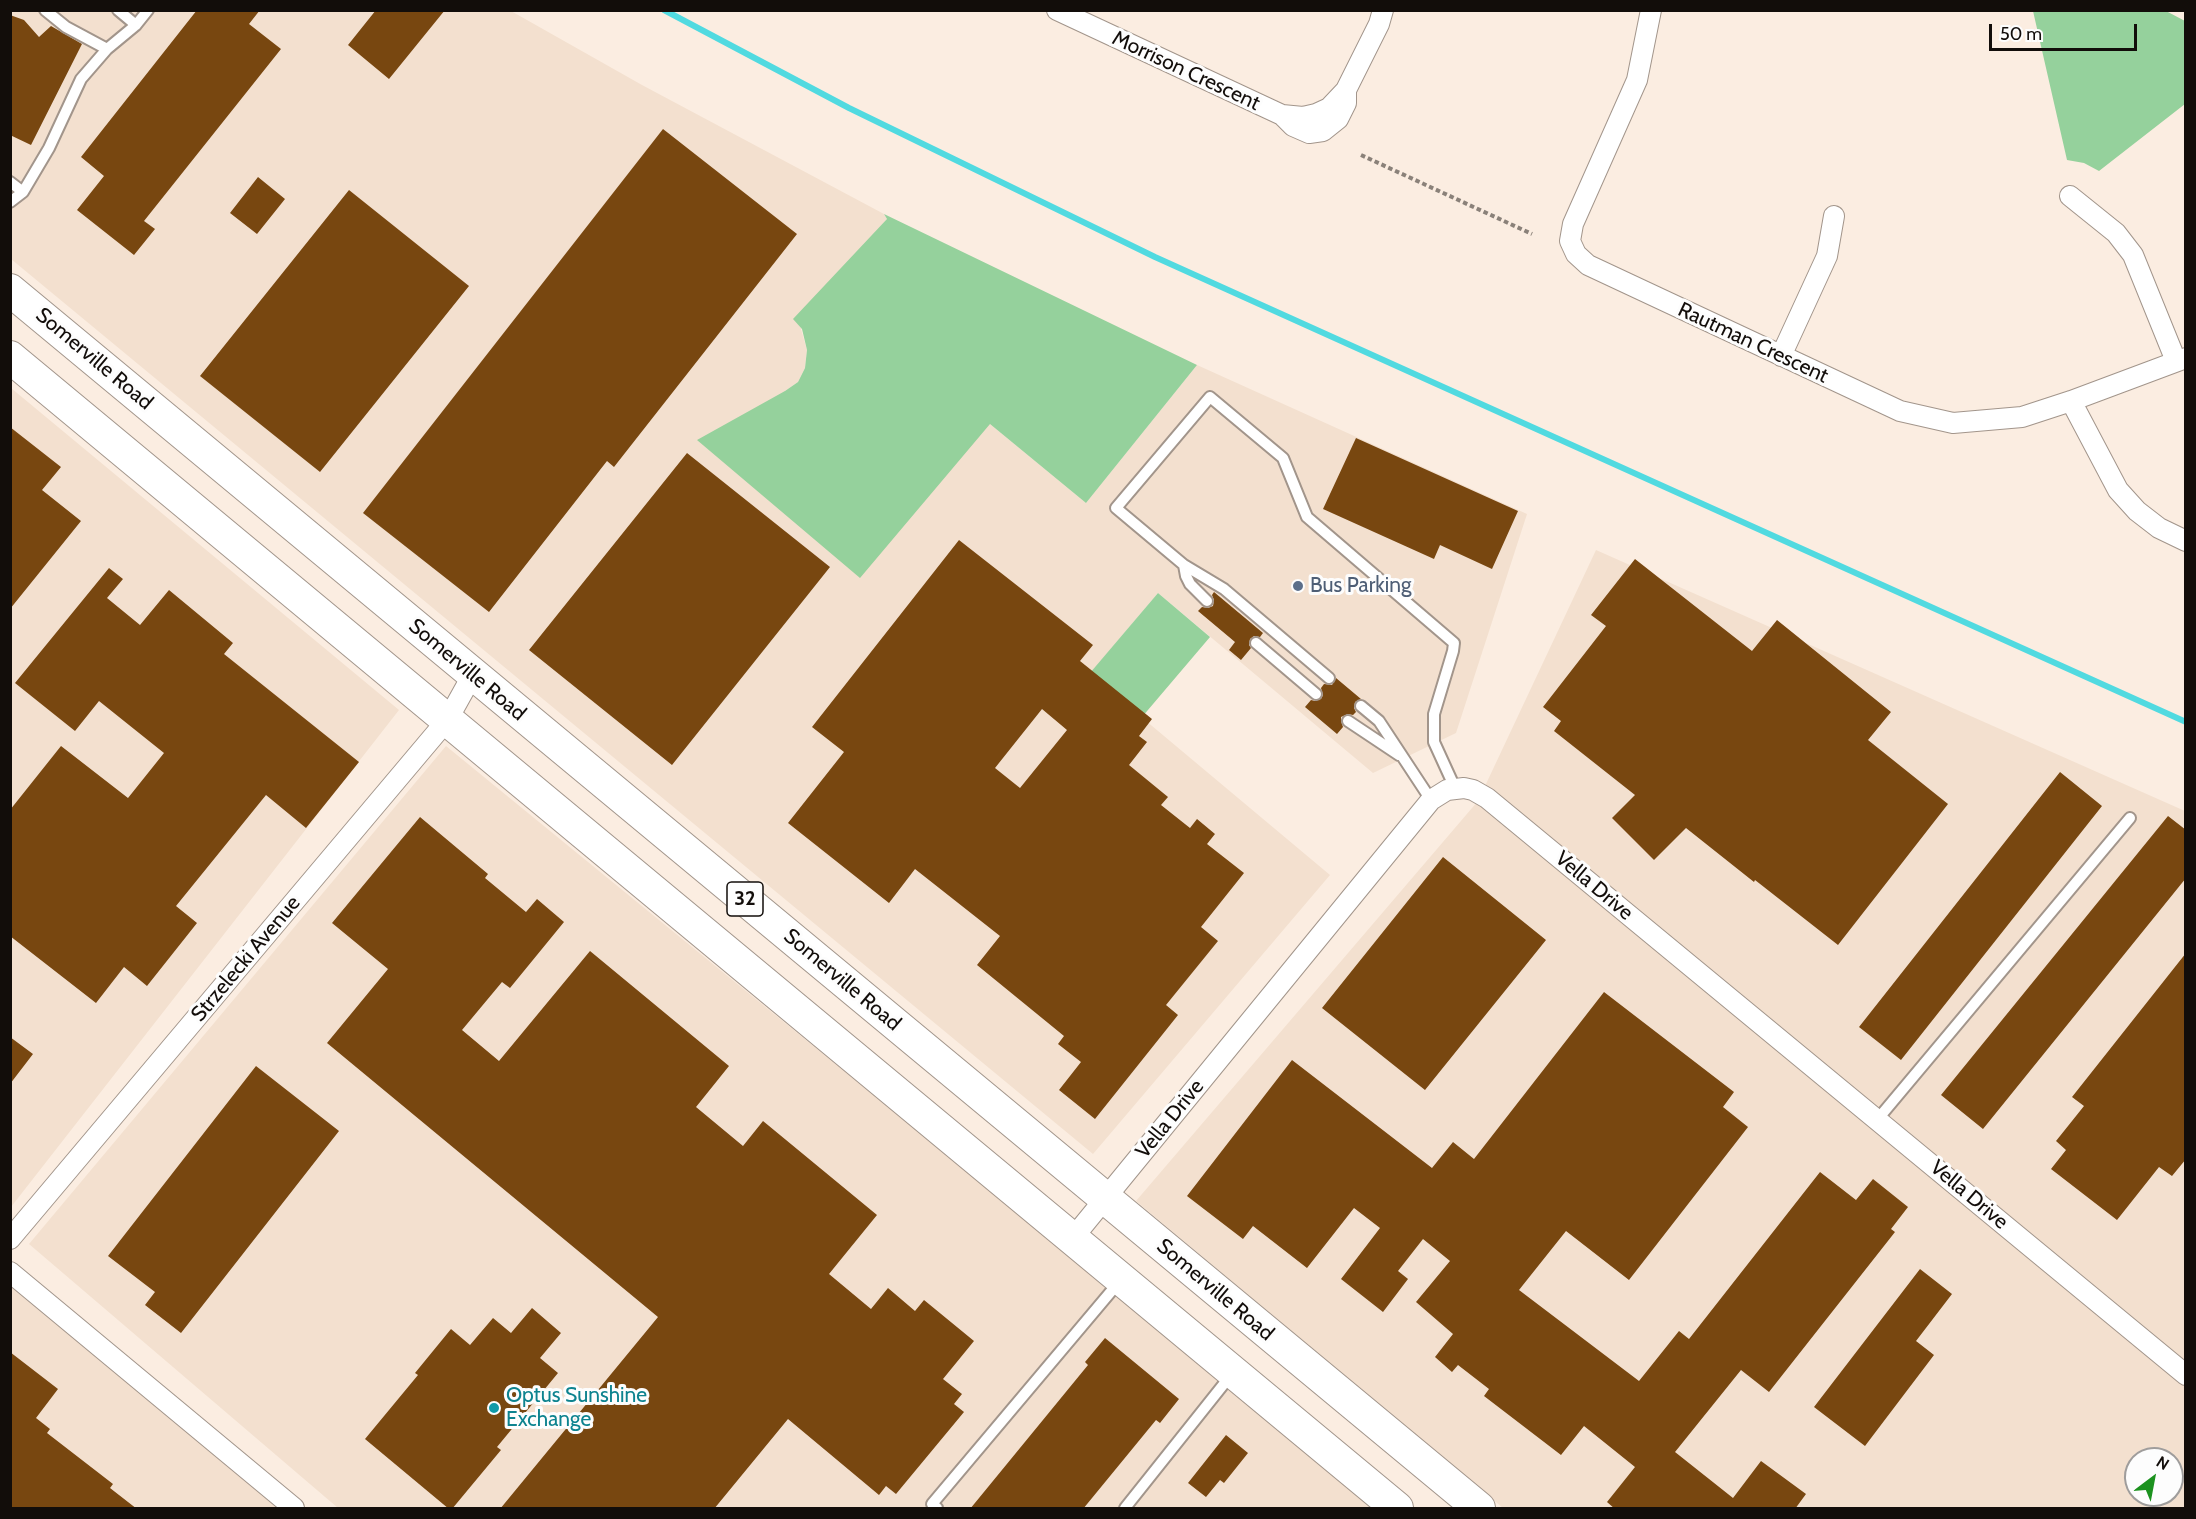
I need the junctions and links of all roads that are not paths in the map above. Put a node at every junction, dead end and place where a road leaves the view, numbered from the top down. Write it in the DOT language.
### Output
graph roads {
  1 [pos="45,10"];
  2 [pos="118,10"];
  3 [pos="148,10"];
  4 [pos="1057,10"];
  5 [pos="1383,10"];
  6 [pos="1652,10"];
  7 [pos="136,25"];
  8 [pos="107,48"];
  9 [pos="10,182"];
  10 [pos="23,192"];
  11 [pos="2070,196"];
  12 [pos="10,202"];
  13 [pos="1834,216"];
  14 [pos="10,290"];
  15 [pos="1781,356"];
  16 [pos="10,357"];
  17 [pos="2180,360"];
  18 [pos="2071,401"];
  19 [pos="2186,541"];
  20 [pos="1184,565"];
  21 [pos="1207,601"];
  22 [pos="1256,643"];
  23 [pos="472,674"];
  24 [pos="1329,678"];
  25 [pos="1316,694"];
  26 [pos="1361,706"];
  27 [pos="448,719"];
  28 [pos="1348,721"];
  29 [pos="1404,758"];
  30 [pos="1455,788"];
  31 [pos="1431,800"];
  32 [pos="2130,818"];
  33 [pos="1877,1120"];
  34 [pos="1105,1199"];
  35 [pos="10,1239"];
  36 [pos="1072,1239"];
  37 [pos="10,1272"];
  38 [pos="1121,1280"];
  39 [pos="1233,1372"];
  40 [pos="2186,1375"];
  41 [pos="294,1509"];
  42 [pos="937,1509"];
  43 [pos="1125,1509"];
  44 [pos="1397,1509"];
  45 [pos="1479,1509"];
  1 -- 8 [label="lane"];
  2 -- 7 [label="lane"];
  3 -- 7 [label="lane"];
  4 -- 5 [label="street, Morrison Crescent"];
  6 -- 15 [label="street, Rautman Crescent"];
  7 -- 8 [label="lane"];
  8 -- 10 [label="lane"];
  9 -- 10 [label="lane"];
  10 -- 12 [label="lane"];
  11 -- 17 [label="street"];
  13 -- 15 [label="street"];
  14 -- 23 [label="main road, Somerville Road / 32"];
  15 -- 18 [label="street, Rautman Crescent"];
  16 -- 27 [label="main road, 32"];
  17 -- 18 [label="street, Rautman Crescent"];
  18 -- 19 [label="street"];
  20 -- 21 [label="lane"];
  20 -- 24 [label="lane"];
  20 -- 30 [label="lane"];
  22 -- 25 [label="lane"];
  23 -- 27 [label="street, Strzelecki Avenue"];
  23 -- 34 [label="main road, Somerville Road / 32"];
  26 -- 29 [label="lane"];
  27 -- 35 [label="street, Strzelecki Avenue"];
  27 -- 36 [label="main road, 32"];
  28 -- 29 [label="lane"];
  29 -- 31 [label="lane"];
  30 -- 31 [label="street, Vella Drive"];
  30 -- 33 [label="street, Vella Drive"];
  31 -- 34 [label="street, Vella Drive"];
  32 -- 33 [label="lane"];
  33 -- 40 [label="street, Vella Drive"];
  34 -- 36 [label="street, Vella Drive"];
  34 -- 45 [label="main road, Somerville Road / 32"];
  36 -- 38 [label="main road, 32"];
  37 -- 41 [label="street"];
  38 -- 39 [label="main road, 32"];
  38 -- 42 [label="lane"];
  39 -- 43 [label="lane"];
  39 -- 44 [label="main road, 32"];
}
